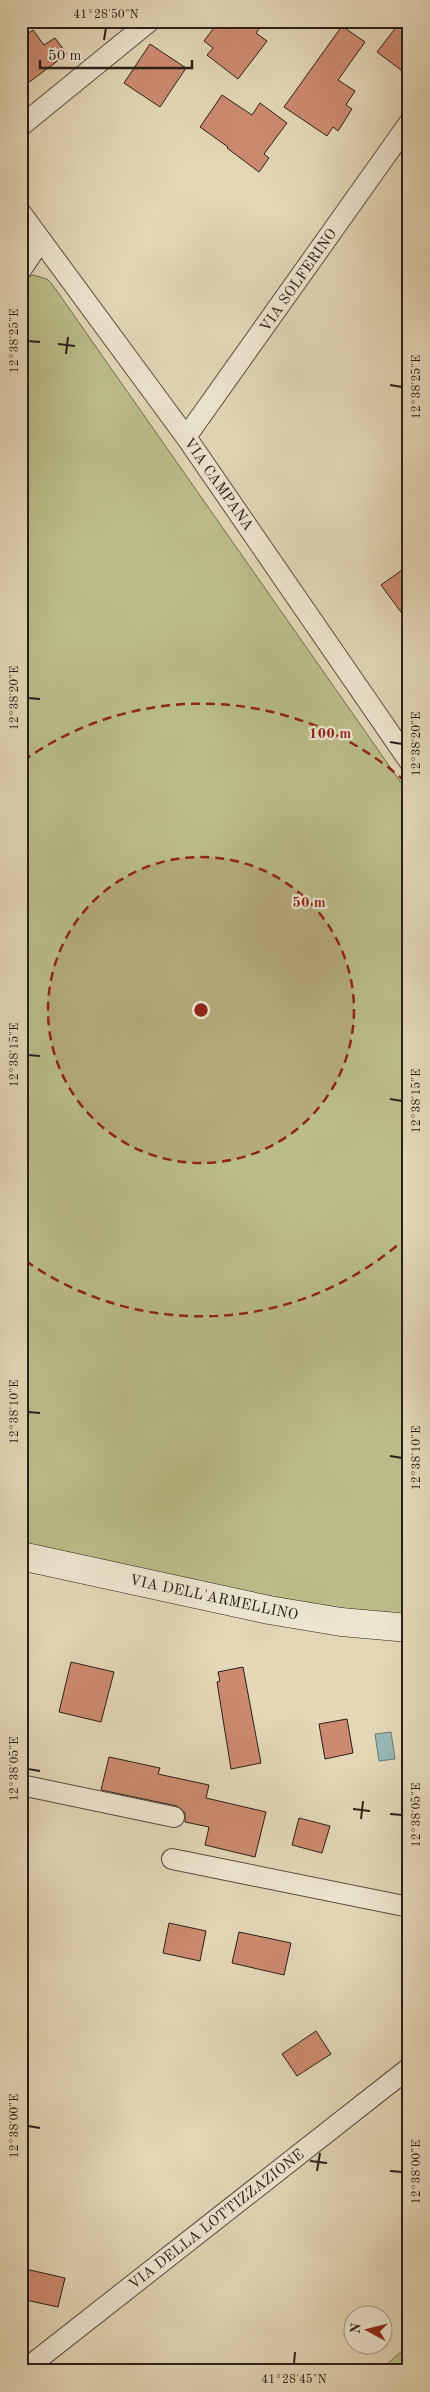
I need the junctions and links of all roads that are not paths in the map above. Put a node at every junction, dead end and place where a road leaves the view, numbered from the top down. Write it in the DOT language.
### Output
graph roads {
  1 [pos="150,21"];
  2 [pos="409,123"];
  3 [pos="21,126"];
  4 [pos="21,213"];
  5 [pos="41,240"];
  6 [pos="21,270"];
  7 [pos="186,437"];
  8 [pos="409,761"];
  9 [pos="21,1556"];
  10 [pos="409,1628"];
  11 [pos="21,1785"];
  12 [pos="174,1817"];
  13 [pos="172,1859"];
  14 [pos="409,1907"];
  15 [pos="409,2068"];
  16 [pos="23,2371"];
  1 -- 3 [label="street"];
  2 -- 7 [label="street, VIA SOLFERINO"];
  4 -- 5 [label="street, VIA CAMPANA"];
  5 -- 6 [label="street"];
  5 -- 7 [label="street, VIA CAMPANA"];
  7 -- 8 [label="street, VIA CAMPANA"];
  9 -- 10 [label="street, VIA DELL'ARMELLINO"];
  11 -- 12 [label="street"];
  13 -- 14 [label="street"];
  15 -- 16 [label="street, VIA DELLA LOTTIZZAZIONE"];
}
